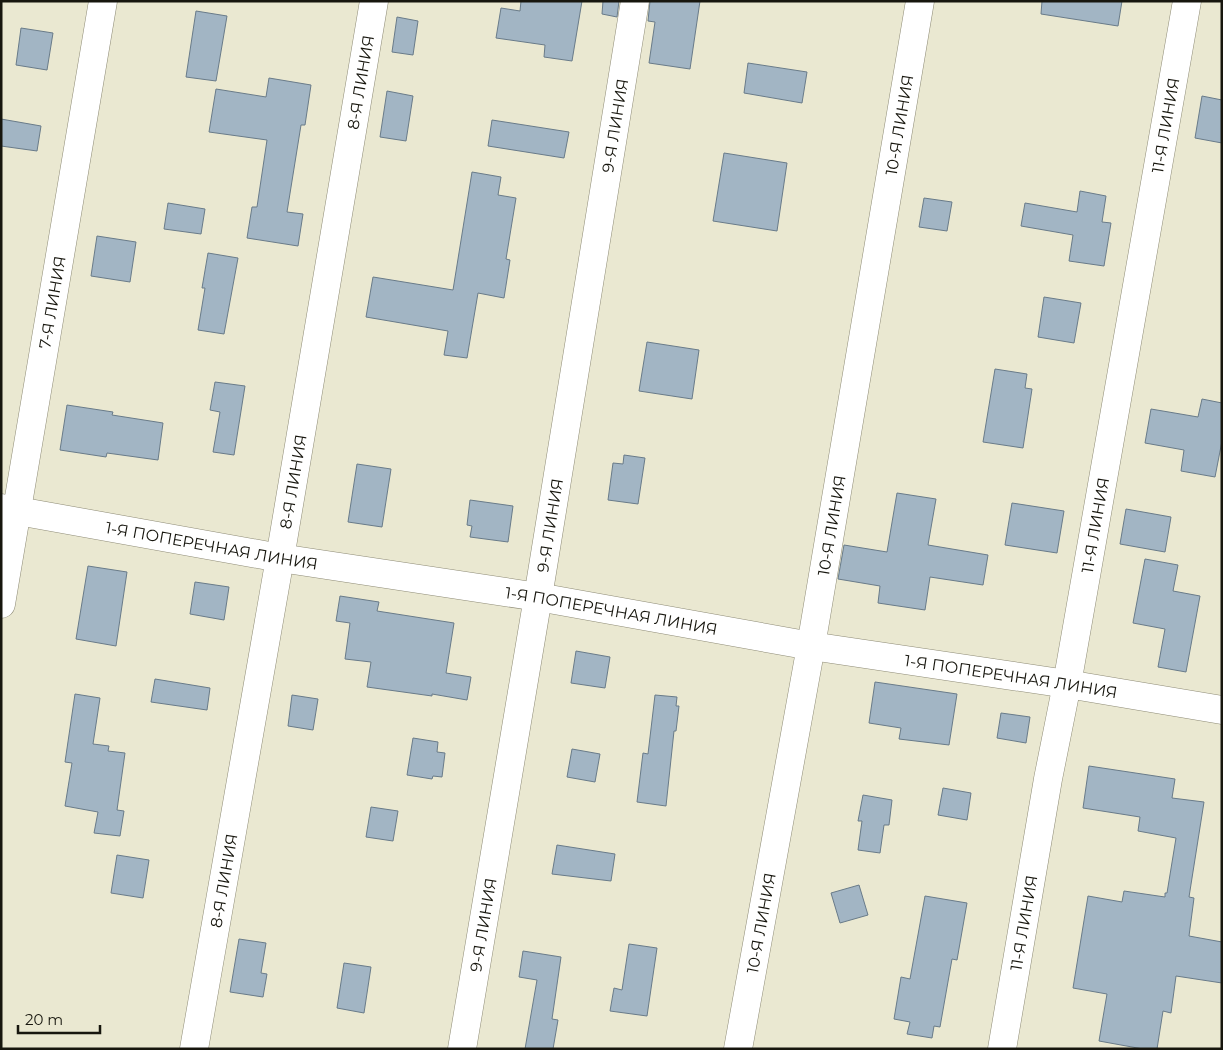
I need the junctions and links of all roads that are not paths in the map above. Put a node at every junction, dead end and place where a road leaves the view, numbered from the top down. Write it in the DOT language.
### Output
graph roads {
  1 [pos="103,1"];
  2 [pos="374,1"];
  3 [pos="635,1"];
  4 [pos="920,1"];
  5 [pos="1187,1"];
  6 [pos="9,509"];
  7 [pos="280,558"];
  8 [pos="538,596"];
  9 [pos="1,604"];
  10 [pos="811,646"];
  11 [pos="1068,684"];
  12 [pos="1222,710"];
  13 [pos="194,1049"];
  14 [pos="462,1049"];
  15 [pos="738,1049"];
  16 [pos="1002,1049"];
  1 -- 6 [label="street, 7-Я ЛИНИЯ"];
  2 -- 7 [label="street, 8-Я ЛИНИЯ"];
  3 -- 8 [label="street, 9-Я ЛИНИЯ"];
  4 -- 10 [label="street, 10-Я ЛИНИЯ"];
  5 -- 11 [label="street, 11-Я ЛИНИЯ"];
  6 -- 7 [label="street, 1-Я ПОПЕРЕЧНАЯ ЛИНИЯ"];
  6 -- 9 [label="street, 7-Я ЛИНИЯ"];
  7 -- 8 [label="street, 1-Я ПОПЕРЕЧНАЯ ЛИНИЯ"];
  7 -- 13 [label="street, 8-Я ЛИНИЯ"];
  8 -- 10 [label="street, 1-Я ПОПЕРЕЧНАЯ ЛИНИЯ"];
  8 -- 14 [label="street, 9-Я ЛИНИЯ"];
  10 -- 11 [label="street, 1-Я ПОПЕРЕЧНАЯ ЛИНИЯ"];
  10 -- 15 [label="street, 10-Я ЛИНИЯ"];
  11 -- 12 [label="street, 1-Я ПОПЕРЕЧНАЯ ЛИНИЯ"];
  11 -- 16 [label="street, 11-Я ЛИНИЯ"];
}
